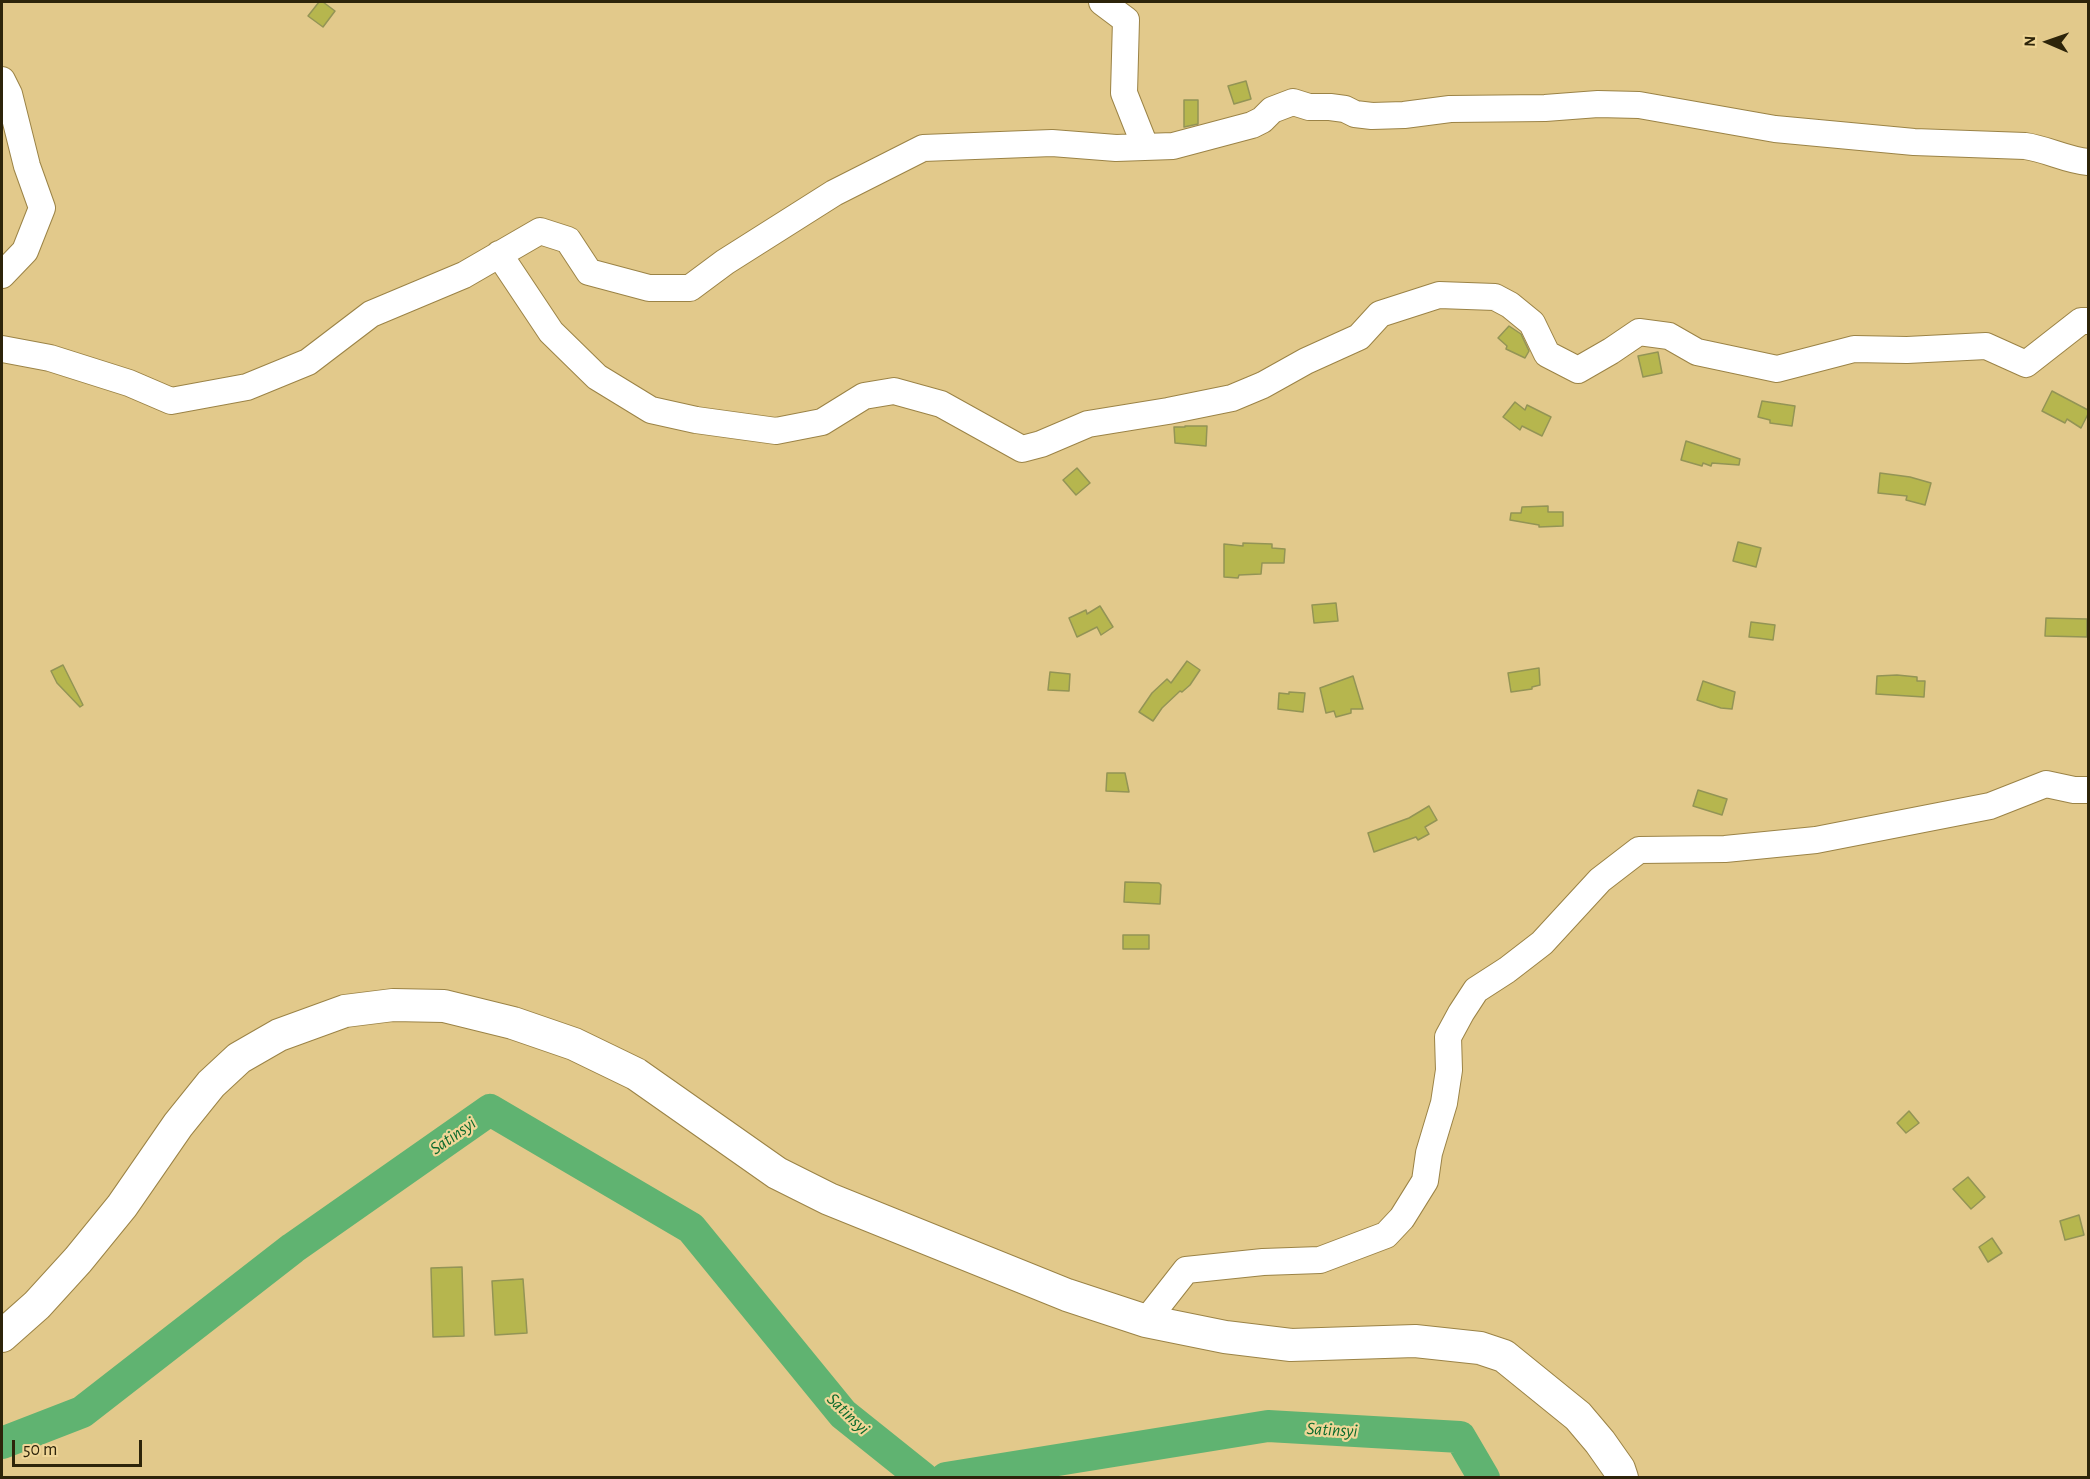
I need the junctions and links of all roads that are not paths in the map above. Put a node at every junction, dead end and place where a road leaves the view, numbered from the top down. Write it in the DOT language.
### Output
graph roads {
  1 [pos="1102,2"];
  2 [pos="2,80"];
  3 [pos="1145,146"];
  4 [pos="2088,162"];
  5 [pos="499,255"];
  6 [pos="2,275"];
  7 [pos="2088,321"];
  8 [pos="2,349"];
  9 [pos="2088,790"];
  10 [pos="1146,1321"];
  11 [pos="2,1336"];
  12 [pos="1622,1478"];
  1 -- 3 [label="street"];
  2 -- 6 [label="street"];
  3 -- 4 [label="street"];
  3 -- 5 [label="street"];
  5 -- 7 [label="street"];
  5 -- 8 [label="street"];
  9 -- 10 [label="street"];
  10 -- 11 [label="main road"];
  10 -- 12 [label="main road"];
}
